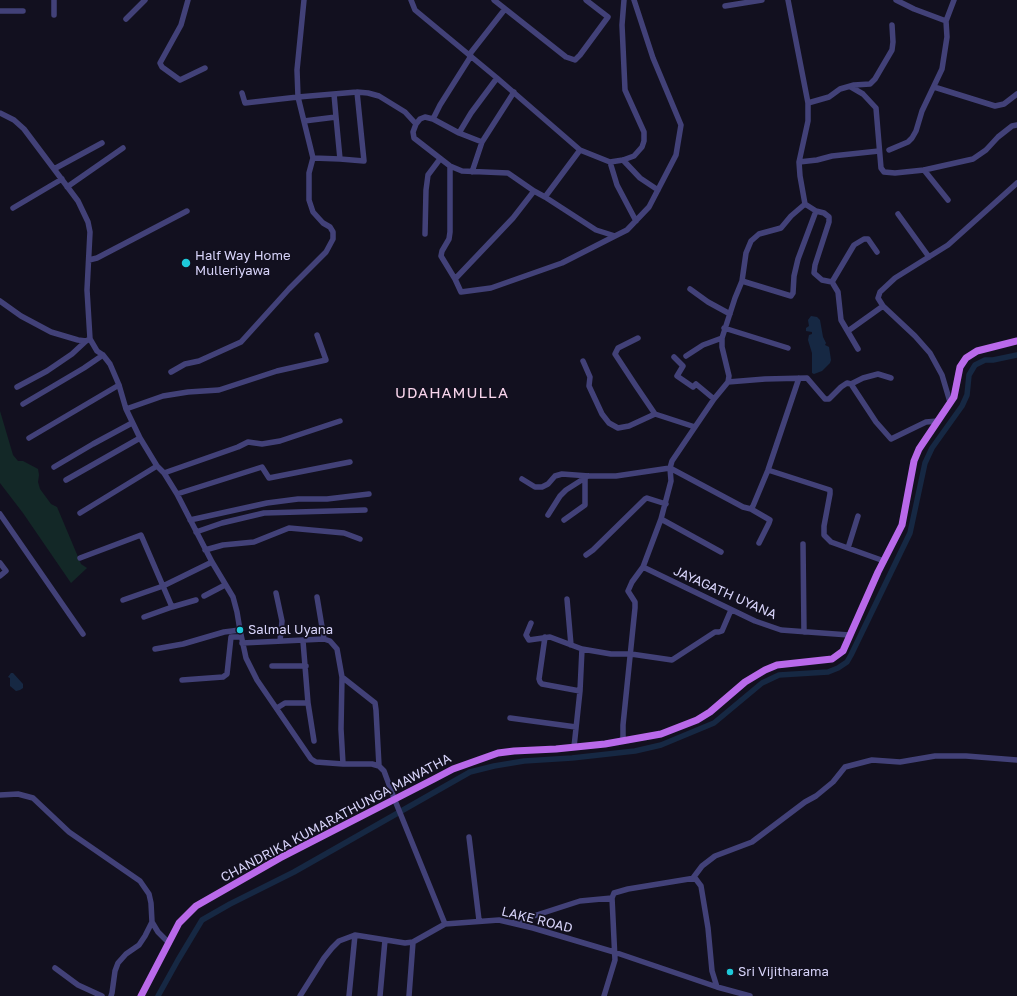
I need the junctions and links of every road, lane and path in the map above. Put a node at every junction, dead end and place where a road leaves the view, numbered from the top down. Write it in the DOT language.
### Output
graph roads {
  1 [pos="54,0"];
  2 [pos="145,0"];
  3 [pos="188,0"];
  4 [pos="304,0"];
  5 [pos="411,0"];
  6 [pos="494,0"];
  7 [pos="586,0"];
  8 [pos="624,0"];
  9 [pos="634,0"];
  10 [pos="762,0"];
  11 [pos="788,0"];
  12 [pos="896,0"];
  13 [pos="954,0"];
  14 [pos="725,6"];
  15 [pos="504,9"];
  16 [pos="0,11"];
  17 [pos="23,11"];
  18 [pos="54,14"];
  19 [pos="126,19"];
  20 [pos="946,21"];
  21 [pos="892,25"];
  22 [pos="470,55"];
  23 [pos="205,68"];
  24 [pos="497,78"];
  25 [pos="851,87"];
  26 [pos="934,87"];
  27 [pos="357,92"];
  28 [pos="514,92"];
  29 [pos="242,93"];
  30 [pos="334,94"];
  31 [pos="1017,94"];
  32 [pos="298,97"];
  33 [pos="808,103"];
  34 [pos="0,113"];
  35 [pos="336,117"];
  36 [pos="433,119"];
  37 [pos="304,121"];
  38 [pos="416,124"];
  39 [pos="1017,125"];
  40 [pos="459,133"];
  41 [pos="482,142"];
  42 [pos="102,143"];
  43 [pos="123,148"];
  44 [pos="580,150"];
  45 [pos="879,150"];
  46 [pos="889,150"];
  47 [pos="313,158"];
  48 [pos="340,159"];
  49 [pos="440,159"];
  50 [pos="623,160"];
  51 [pos="610,162"];
  52 [pos="800,162"];
  53 [pos="450,166"];
  54 [pos="54,169"];
  55 [pos="924,170"];
  56 [pos="472,172"];
  57 [pos="62,180"];
  58 [pos="1017,183"];
  59 [pos="67,187"];
  60 [pos="658,190"];
  61 [pos="534,191"];
  62 [pos="545,197"];
  63 [pos="948,200"];
  64 [pos="805,204"];
  65 [pos="13,208"];
  66 [pos="187,211"];
  67 [pos="816,211"];
  68 [pos="898,214"];
  69 [pos="636,221"];
  70 [pos="425,234"];
  71 [pos="615,236"];
  72 [pos="877,252"];
  73 [pos="929,257"];
  74 [pos="89,260"];
  75 [pos="455,279"];
  76 [pos="742,281"];
  77 [pos="832,282"];
  78 [pos="690,289"];
  79 [pos="0,301"];
  80 [pos="884,306"];
  81 [pos="730,314"];
  82 [pos="724,328"];
  83 [pos="848,331"];
  84 [pos="317,335"];
  85 [pos="638,338"];
  86 [pos="722,338"];
  87 [pos="88,340"];
  88 [pos="1017,341"];
  89 [pos="788,348"];
  90 [pos="858,348"];
  91 [pos="103,355"];
  92 [pos="674,356"];
  93 [pos="686,356"];
  94 [pos="583,361"];
  95 [pos="171,372"];
  96 [pos="799,378"];
  97 [pos="891,378"];
  98 [pos="728,382"];
  99 [pos="119,384"];
  100 [pos="851,384"];
  101 [pos="17,387"];
  102 [pos="714,399"];
  103 [pos="950,402"];
  104 [pos="23,404"];
  105 [pos="126,409"];
  106 [pos="655,414"];
  107 [pos="340,421"];
  108 [pos="938,421"];
  109 [pos="132,423"];
  110 [pos="695,427"];
  111 [pos="29,438"];
  112 [pos="140,438"];
  113 [pos="350,462"];
  114 [pos="157,466"];
  115 [pos="54,467"];
  116 [pos="670,468"];
  117 [pos="768,470"];
  118 [pos="164,473"];
  119 [pos="587,477"];
  120 [pos="522,479"];
  121 [pos="66,480"];
  122 [pos="177,494"];
  123 [pos="370,494"];
  124 [pos="666,504"];
  125 [pos="751,508"];
  126 [pos="365,510"];
  127 [pos="80,513"];
  128 [pos="0,514"];
  129 [pos="548,515"];
  130 [pos="858,516"];
  131 [pos="190,520"];
  132 [pos="564,520"];
  133 [pos="662,520"];
  134 [pos="196,532"];
  135 [pos="360,539"];
  136 [pos="759,543"];
  137 [pos="803,544"];
  138 [pos="848,548"];
  139 [pos="205,550"];
  140 [pos="721,552"];
  141 [pos="586,555"];
  142 [pos="80,558"];
  143 [pos="884,561"];
  144 [pos="212,562"];
  145 [pos="0,563"];
  146 [pos="643,567"];
  147 [pos="0,576"];
  148 [pos="226,585"];
  149 [pos="163,586"];
  150 [pos="276,593"];
  151 [pos="204,596"];
  152 [pos="317,598"];
  153 [pos="567,599"];
  154 [pos="124,600"];
  155 [pos="196,600"];
  156 [pos="172,607"];
  157 [pos="731,610"];
  158 [pos="144,617"];
  159 [pos="531,623"];
  160 [pos="240,630"];
  161 [pos="804,632"];
  162 [pos="83,634"];
  163 [pos="849,635"];
  164 [pos="545,637"];
  165 [pos="324,639"];
  166 [pos="242,640"];
  167 [pos="280,641"];
  168 [pos="304,641"];
  169 [pos="571,645"];
  170 [pos="155,649"];
  171 [pos="582,649"];
  172 [pos="631,654"];
  173 [pos="272,666"];
  174 [pos="306,666"];
  175 [pos="342,677"];
  176 [pos="182,680"];
  177 [pos="580,691"];
  178 [pos="308,703"];
  179 [pos="277,708"];
  180 [pos="510,718"];
  181 [pos="576,728"];
  182 [pos="314,741"];
  183 [pos="623,741"];
  184 [pos="574,747"];
  185 [pos="1017,760"];
  186 [pos="343,764"];
  187 [pos="379,766"];
  188 [pos="0,795"];
  189 [pos="395,801"];
  190 [pos="470,837"];
  191 [pos="693,878"];
  192 [pos="612,898"];
  193 [pos="479,920"];
  194 [pos="152,922"];
  195 [pos="512,923"];
  196 [pos="445,924"];
  197 [pos="355,935"];
  198 [pos="385,940"];
  199 [pos="413,942"];
  200 [pos="169,943"];
  201 [pos="614,952"];
  202 [pos="55,968"];
  203 [pos="717,987"];
  204 [pos="102,996"];
  205 [pos="111,996"];
  206 [pos="142,996"];
  207 [pos="300,996"];
  208 [pos="349,996"];
  209 [pos="380,996"];
  210 [pos="409,996"];
  211 [pos="604,996"];
  212 [pos="750,996"];
  1 -- 18 [label="street"];
  2 -- 19 [label="street"];
  3 -- 23 [label="street"];
  4 -- 32 [label="street"];
  5 -- 22 [label="street"];
  6 -- 15 [label="street"];
  7 -- 15 [label="street"];
  8 -- 50 [label="street"];
  9 -- 60 [label="street"];
  10 -- 14 [label="street"];
  11 -- 33 [label="street"];
  12 -- 20 [label="street"];
  13 -- 20 [label="street"];
  15 -- 22 [label="street"];
  16 -- 17 [label="street"];
  20 -- 26 [label="street"];
  21 -- 25 [label="street"];
  22 -- 24 [label="street"];
  22 -- 36 [label="street"];
  24 -- 28 [label="street"];
  24 -- 40 [label="street"];
  25 -- 33 [label="street"];
  25 -- 45 [label="street"];
  26 -- 31 [label="street"];
  26 -- 46 [label="street"];
  27 -- 30 [label="street"];
  27 -- 38 [label="street"];
  27 -- 48 [label="street"];
  28 -- 41 [label="street"];
  28 -- 44 [label="street"];
  29 -- 32 [label="street"];
  30 -- 32 [label="street"];
  30 -- 35 [label="street"];
  32 -- 37 [label="street"];
  33 -- 52 [label="street"];
  34 -- 54 [label="street"];
  35 -- 37 [label="street"];
  35 -- 48 [label="street"];
  36 -- 38 [label="street"];
  36 -- 40 [label="street"];
  37 -- 47 [label="street"];
  38 -- 49 [label="street"];
  39 -- 55 [label="street"];
  40 -- 41 [label="street"];
  41 -- 56 [label="street"];
  42 -- 54 [label="street"];
  43 -- 59 [label="street"];
  44 -- 51 [label="street"];
  44 -- 62 [label="street"];
  45 -- 52 [label="street"];
  45 -- 55 [label="street"];
  47 -- 48 [label="street"];
  47 -- 95 [label="street"];
  49 -- 53 [label="street"];
  49 -- 70 [label="street"];
  50 -- 51 [label="street"];
  50 -- 60 [label="street"];
  51 -- 69 [label="street"];
  52 -- 64 [label="street"];
  53 -- 56 [label="street"];
  53 -- 75 [label="street"];
  54 -- 57 [label="street"];
  55 -- 63 [label="street"];
  56 -- 61 [label="street"];
  57 -- 59 [label="street"];
  57 -- 65 [label="street"];
  58 -- 73 [label="street"];
  59 -- 74 [label="street"];
  60 -- 69 [label="street"];
  61 -- 62 [label="street"];
  61 -- 75 [label="street"];
  62 -- 71 [label="street"];
  64 -- 67 [label="street"];
  64 -- 76 [label="street"];
  66 -- 74 [label="street"];
  67 -- 76 [label="street"];
  67 -- 77 [label="street"];
  68 -- 73 [label="street"];
  69 -- 71 [label="street"];
  71 -- 75 [label="street"];
  72 -- 77 [label="street"];
  73 -- 80 [label="street"];
  74 -- 87 [label="street"];
  76 -- 81 [label="street"];
  77 -- 83 [label="street"];
  78 -- 81 [label="street"];
  79 -- 87 [label="street"];
  80 -- 83 [label="street"];
  80 -- 103 [label="street"];
  81 -- 82 [label="street"];
  82 -- 86 [label="street"];
  82 -- 89 [label="street"];
  83 -- 90 [label="street"];
  84 -- 105 [label="street"];
  85 -- 106 [label="street"];
  86 -- 93 [label="street"];
  86 -- 98 [label="street"];
  87 -- 91 [label="street"];
  87 -- 101 [label="street"];
  88 -- 103 [label="main road, CHANDRIKA KUMARATHUNGA MAWATHA"];
  91 -- 99 [label="street"];
  91 -- 104 [label="street"];
  92 -- 102 [label="street"];
  94 -- 106 [label="street"];
  96 -- 98 [label="street"];
  96 -- 100 [label="street"];
  96 -- 117 [label="street"];
  97 -- 100 [label="street"];
  98 -- 102 [label="street"];
  99 -- 105 [label="street"];
  99 -- 111 [label="street"];
  100 -- 108 [label="street"];
  102 -- 110 [label="street"];
  103 -- 108 [label="main road, CHANDRIKA KUMARATHUNGA MAWATHA"];
  105 -- 109 [label="street"];
  106 -- 110 [label="street"];
  107 -- 118 [label="street"];
  108 -- 143 [label="main road, CHANDRIKA KUMARATHUNGA MAWATHA"];
  109 -- 112 [label="street"];
  109 -- 115 [label="street"];
  110 -- 116 [label="street"];
  112 -- 114 [label="street"];
  112 -- 121 [label="street"];
  113 -- 122 [label="street"];
  114 -- 118 [label="street"];
  114 -- 127 [label="street"];
  116 -- 119 [label="street"];
  116 -- 124 [label="street"];
  116 -- 125 [label="street"];
  117 -- 125 [label="street"];
  117 -- 138 [label="street"];
  118 -- 122 [label="street"];
  119 -- 120 [label="street"];
  119 -- 129 [label="street"];
  119 -- 132 [label="street"];
  122 -- 131 [label="street"];
  123 -- 131 [label="street"];
  124 -- 133 [label="street"];
  124 -- 141 [label="street"];
  125 -- 136 [label="street"];
  126 -- 134 [label="street"];
  128 -- 162 [label="street"];
  130 -- 138 [label="street"];
  131 -- 134 [label="street"];
  133 -- 140 [label="street"];
  133 -- 146 [label="street"];
  134 -- 139 [label="street"];
  135 -- 139 [label="street"];
  137 -- 161 [label="street"];
  138 -- 143 [label="street"];
  139 -- 144 [label="street"];
  142 -- 149 [label="street"];
  143 -- 163 [label="main road, CHANDRIKA KUMARATHUNGA MAWATHA"];
  144 -- 148 [label="street"];
  144 -- 149 [label="street"];
  145 -- 147 [label="street"];
  146 -- 157 [label="street, JAYAGATH UYANA"];
  146 -- 172 [label="street"];
  148 -- 151 [label="street"];
  148 -- 160 [label="street"];
  149 -- 154 [label="street"];
  149 -- 156 [label="street"];
  150 -- 167 [label="street"];
  152 -- 165 [label="street"];
  153 -- 169 [label="street"];
  155 -- 156 [label="street"];
  156 -- 158 [label="street"];
  157 -- 161 [label="street, JAYAGATH UYANA"];
  157 -- 172 [label="street"];
  159 -- 164 [label="street"];
  160 -- 166 [label="street"];
  160 -- 170 [label="street"];
  161 -- 163 [label="street, JAYAGATH UYANA"];
  163 -- 183 [label="main road, CHANDRIKA KUMARATHUNGA MAWATHA"];
  164 -- 169 [label="street"];
  164 -- 177 [label="street"];
  165 -- 168 [label="street"];
  165 -- 175 [label="street"];
  166 -- 167 [label="street"];
  166 -- 176 [label="street"];
  166 -- 179 [label="street"];
  167 -- 168 [label="street"];
  168 -- 174 [label="street"];
  169 -- 171 [label="street"];
  171 -- 172 [label="street"];
  171 -- 177 [label="street"];
  172 -- 183 [label="street"];
  173 -- 174 [label="street"];
  174 -- 178 [label="street"];
  175 -- 186 [label="street"];
  175 -- 187 [label="street"];
  177 -- 181 [label="street"];
  178 -- 179 [label="street"];
  178 -- 182 [label="street"];
  179 -- 186 [label="street"];
  180 -- 181 [label="street"];
  181 -- 184 [label="street"];
  183 -- 184 [label="main road, CHANDRIKA KUMARATHUNGA MAWATHA"];
  184 -- 189 [label="main road, CHANDRIKA KUMARATHUNGA MAWATHA"];
  185 -- 191 [label="street"];
  186 -- 187 [label="street"];
  187 -- 189 [label="street"];
  188 -- 194 [label="street"];
  189 -- 196 [label="street"];
  189 -- 200 [label="main road, CHANDRIKA KUMARATHUNGA MAWATHA"];
  190 -- 193 [label="street"];
  191 -- 192 [label="street"];
  191 -- 203 [label="street"];
  192 -- 195 [label="street"];
  192 -- 201 [label="street"];
  193 -- 195 [label="street, LAKE ROAD"];
  193 -- 196 [label="street, LAKE ROAD"];
  194 -- 200 [label="street"];
  194 -- 205 [label="street"];
  195 -- 201 [label="street, LAKE ROAD"];
  196 -- 199 [label="street"];
  197 -- 198 [label="street"];
  197 -- 207 [label="street"];
  197 -- 208 [label="street"];
  198 -- 199 [label="street"];
  198 -- 209 [label="street"];
  199 -- 210 [label="street"];
  200 -- 206 [label="main road, CHANDRIKA KUMARATHUNGA MAWATHA"];
  201 -- 203 [label="street, LAKE ROAD"];
  201 -- 211 [label="street"];
  202 -- 204 [label="street"];
  203 -- 212 [label="street, LAKE ROAD"];
}
